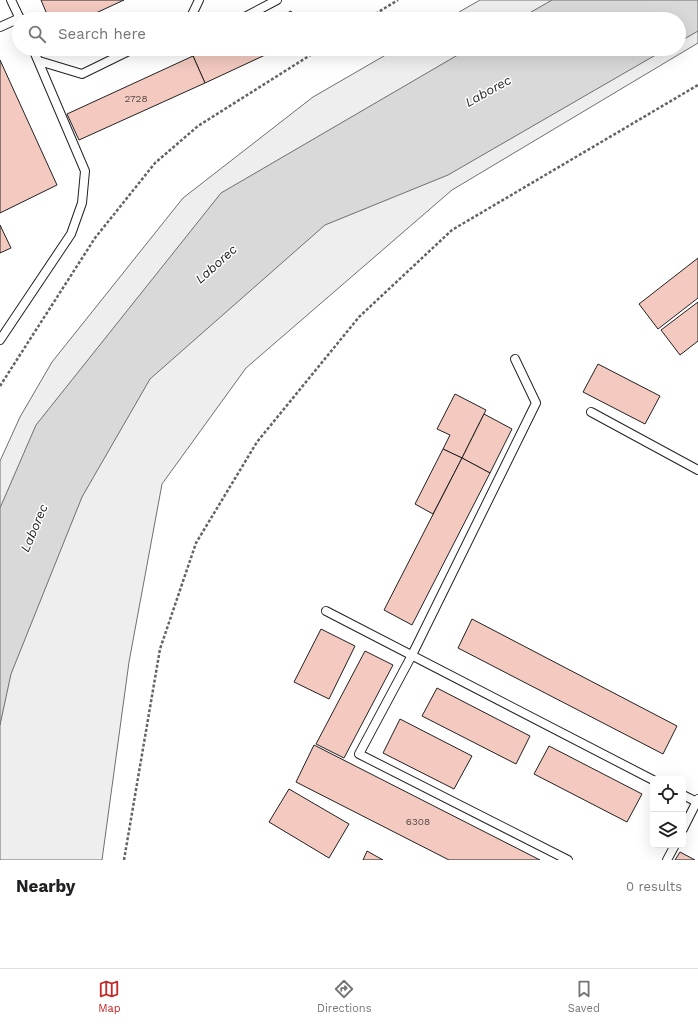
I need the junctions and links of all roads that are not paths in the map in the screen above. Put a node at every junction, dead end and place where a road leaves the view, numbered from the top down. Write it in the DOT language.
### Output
graph roads {
  1 [pos="11,0"];
  2 [pos="199,0"];
  3 [pos="277,0"];
  4 [pos="17,12"];
  5 [pos="193,12"];
  6 [pos="254,12"];
  7 [pos="12,22"];
  8 [pos="0,27"];
  9 [pos="36,56"];
  10 [pos="119,56"];
  11 [pos="39,61"];
  12 [pos="0,340"];
  13 [pos="516,359"];
  14 [pos="592,412"];
  15 [pos="698,470"];
  16 [pos="326,611"];
  17 [pos="412,655"];
  18 [pos="650,778"];
  19 [pos="686,796"];
  20 [pos="697,800"];
  21 [pos="686,823"];
  22 [pos="673,848"];
  23 [pos="568,860"];
  24 [pos="667,860"];
  1 -- 4 [label="lane"];
  2 -- 5 [label="lane"];
  3 -- 6 [label="lane"];
  7 -- 8 [label="lane"];
  9 -- 11 [label="lane"];
  10 -- 11 [label="lane"];
  11 -- 12 [label="lane"];
  13 -- 17 [label="lane"];
  14 -- 15 [label="lane"];
  16 -- 17 [label="lane"];
  17 -- 18 [label="lane"];
  17 -- 23 [label="lane"];
  19 -- 20 [label="lane"];
  20 -- 21 [label="lane"];
  22 -- 24 [label="lane"];
}
